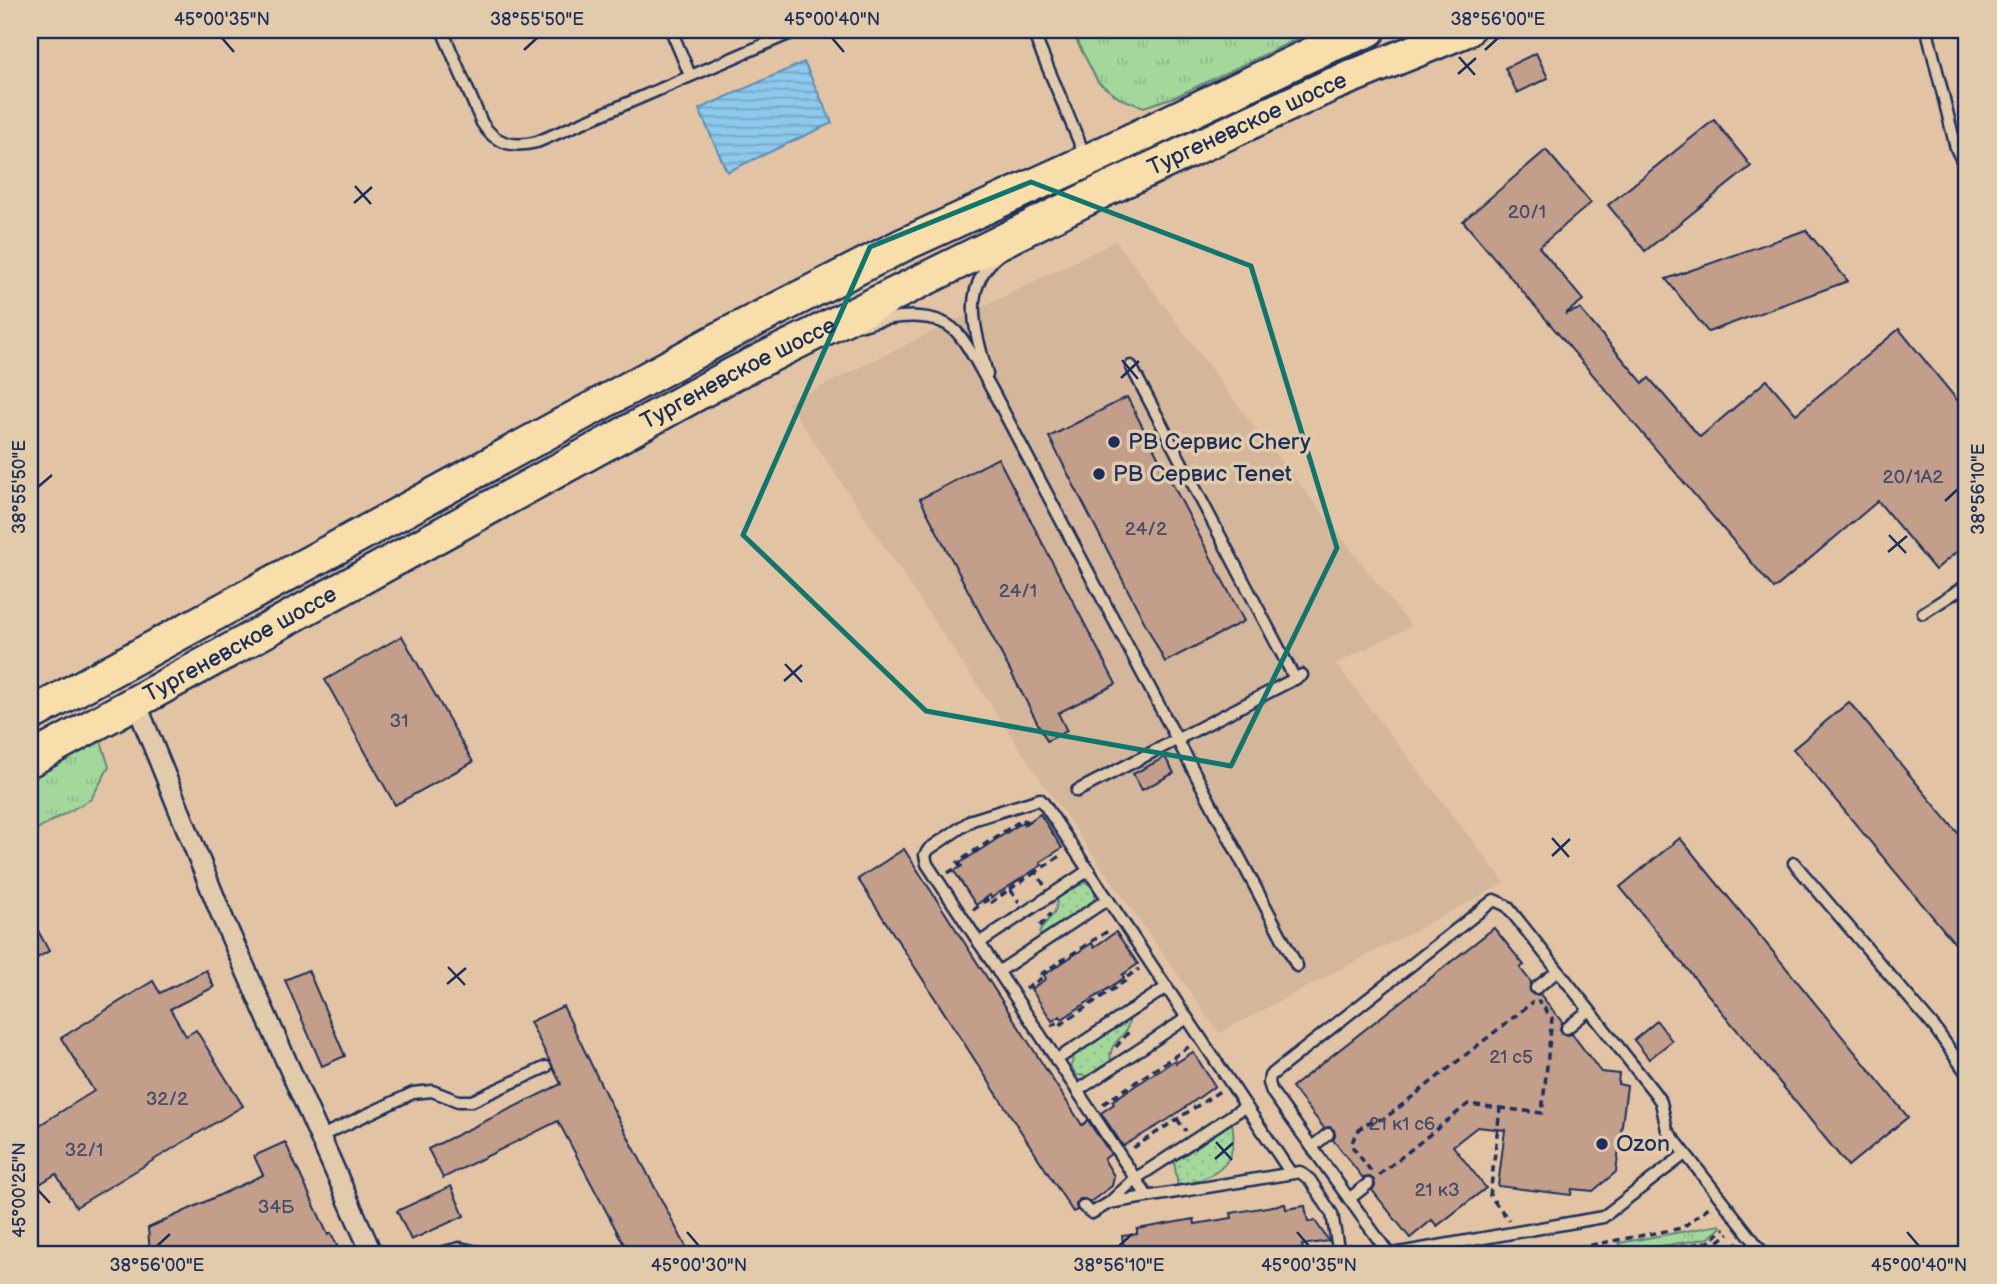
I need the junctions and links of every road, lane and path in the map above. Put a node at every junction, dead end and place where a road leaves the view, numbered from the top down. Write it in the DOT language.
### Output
graph roads {
  1 [pos="442,30"];
  2 [pos="671,30"];
  3 [pos="799,30"];
  4 [pos="1032,30"];
  5 [pos="1369,30"];
  6 [pos="1467,30"];
  7 [pos="1927,30"];
  8 [pos="690,75"];
  9 [pos="1087,161"];
  10 [pos="1967,171"];
  11 [pos="1057,214"];
  12 [pos="852,329"];
  13 [pos="840,333"];
  14 [pos="1131,366"];
  15 [pos="735,373"];
  16 [pos="991,388"];
  17 [pos="1967,585"];
  18 [pos="1923,613"];
  19 [pos="136,703"];
  20 [pos="30,715"];
  21 [pos="1177,740"];
  22 [pos="30,760"];
  23 [pos="1077,791"];
  24 [pos="1033,817"];
  25 [pos="1068,851"];
  26 [pos="1794,863"];
  27 [pos="941,866"];
  28 [pos="1089,870"];
  29 [pos="1036,872"];
  30 [pos="946,874"];
  31 [pos="1054,882"];
  32 [pos="952,883"];
  33 [pos="1010,889"];
  34 [pos="1048,891"];
  35 [pos="1037,893"];
  36 [pos="1029,899"];
  37 [pos="1108,900"];
  38 [pos="1020,904"];
  39 [pos="1011,910"];
  40 [pos="978,921"];
  41 [pos="1116,926"];
  42 [pos="979,943"];
  43 [pos="1040,944"];
  44 [pos="1067,957"];
  45 [pos="1143,966"];
  46 [pos="1297,967"];
  47 [pos="1558,971"];
  48 [pos="998,972"];
  49 [pos="1018,982"];
  50 [pos="1167,987"];
  51 [pos="1536,988"];
  52 [pos="1024,990"];
  53 [pos="1030,1000"];
  54 [pos="1589,1010"];
  55 [pos="1129,1012"];
  56 [pos="1187,1018"];
  57 [pos="1567,1028"];
  58 [pos="1054,1035"];
  59 [pos="1193,1040"];
  60 [pos="1056,1060"];
  61 [pos="1118,1064"];
  62 [pos="546,1067"];
  63 [pos="1967,1074"];
  64 [pos="1077,1091"];
  65 [pos="1227,1091"];
  66 [pos="1097,1102"];
  67 [pos="1246,1106"];
  68 [pos="1500,1108"];
  69 [pos="1328,1134"];
  70 [pos="318,1137"];
  71 [pos="1312,1147"];
  72 [pos="1129,1150"];
  73 [pos="1685,1154"];
  74 [pos="1290,1172"];
  75 [pos="1135,1180"];
  76 [pos="1368,1184"];
  77 [pos="1147,1196"];
  78 [pos="1349,1199"];
  79 [pos="1108,1203"];
  80 [pos="1083,1206"];
  81 [pos="1711,1206"];
  82 [pos="1727,1226"];
  83 [pos="1519,1233"];
  84 [pos="1729,1233"];
  85 [pos="1740,1244"];
  86 [pos="1709,1249"];
  87 [pos="372,1254"];
  88 [pos="436,1254"];
  89 [pos="486,1254"];
  90 [pos="1339,1254"];
  91 [pos="1391,1254"];
  92 [pos="1544,1254"];
  93 [pos="1633,1254"];
  94 [pos="1681,1254"];
  95 [pos="1764,1254"];
  1 -- 8 [label="lane"];
  2 -- 8 [label="lane"];
  3 -- 8 [label="lane"];
  4 -- 9 [label="lane"];
  5 -- 9 [label="highway, Тургеневское шоссе"];
  6 -- 11 [label="highway, Тургеневское шоссе"];
  7 -- 10 [label="lane"];
  9 -- 20 [label="highway, Тургеневское шоссе"];
  11 -- 15 [label="highway, Тургеневское шоссе"];
  11 -- 16 [label="lane"];
  12 -- 16 [label="lane"];
  13 -- 15 [label="lane"];
  14 -- 21 [label="lane"];
  15 -- 19 [label="highway, Тургеневское шоссе"];
  16 -- 21 [label="lane"];
  17 -- 18 [label="lane"];
  19 -- 22 [label="highway, Тургеневское шоссе"];
  19 -- 70 [label="street"];
  21 -- 23 [label="lane"];
  21 -- 46 [label="lane"];
  24 -- 30 [label="path"];
  25 -- 29 [label="path"];
  26 -- 63 [label="lane"];
  27 -- 30 [label="path"];
  28 -- 34 [label="lane"];
  28 -- 37 [label="lane"];
  28 -- 42 [label="lane"];
  29 -- 33 [label="path"];
  29 -- 34 [label="path"];
  30 -- 32 [label="path"];
  31 -- 34 [label="path"];
  33 -- 38 [label="path"];
  33 -- 40 [label="path"];
  34 -- 35 [label="path"];
  34 -- 42 [label="lane"];
  34 -- 43 [label="path"];
  36 -- 38 [label="path"];
  37 -- 43 [label="lane"];
  37 -- 50 [label="lane"];
  38 -- 39 [label="path"];
  41 -- 44 [label="path"];
  42 -- 48 [label="lane"];
  43 -- 44 [label="path"];
  43 -- 48 [label="lane"];
  44 -- 52 [label="path"];
  45 -- 58 [label="path"];
  47 -- 51 [label="lane"];
  47 -- 54 [label="lane"];
  47 -- 71 [label="lane"];
  48 -- 60 [label="lane"];
  49 -- 52 [label="path"];
  50 -- 55 [label="lane"];
  50 -- 56 [label="lane"];
  52 -- 53 [label="path"];
  54 -- 57 [label="lane"];
  54 -- 73 [label="lane"];
  55 -- 60 [label="lane"];
  55 -- 61 [label="path"];
  56 -- 61 [label="lane"];
  56 -- 67 [label="lane"];
  59 -- 66 [label="path"];
  60 -- 64 [label="lane"];
  61 -- 64 [label="lane"];
  62 -- 70 [label="lane"];
  64 -- 75 [label="lane"];
  65 -- 72 [label="path"];
  67 -- 74 [label="lane"];
  67 -- 75 [label="lane"];
  68 -- 68 [label="path"];
  68 -- 83 [label="path"];
  69 -- 71 [label="lane"];
  70 -- 87 [label="street"];
  71 -- 78 [label="lane"];
  73 -- 83 [label="lane"];
  73 -- 95 [label="lane"];
  74 -- 77 [label="lane"];
  74 -- 90 [label="lane"];
  75 -- 77 [label="lane"];
  75 -- 79 [label="lane"];
  76 -- 78 [label="lane"];
  77 -- 79 [label="lane"];
  78 -- 91 [label="lane"];
  79 -- 80 [label="lane"];
  81 -- 92 [label="path"];
  82 -- 93 [label="path"];
  83 -- 91 [label="lane"];
  84 -- 86 [label="path"];
  85 -- 86 [label="path"];
  86 -- 94 [label="path"];
  88 -- 89 [label="lane"];
}
